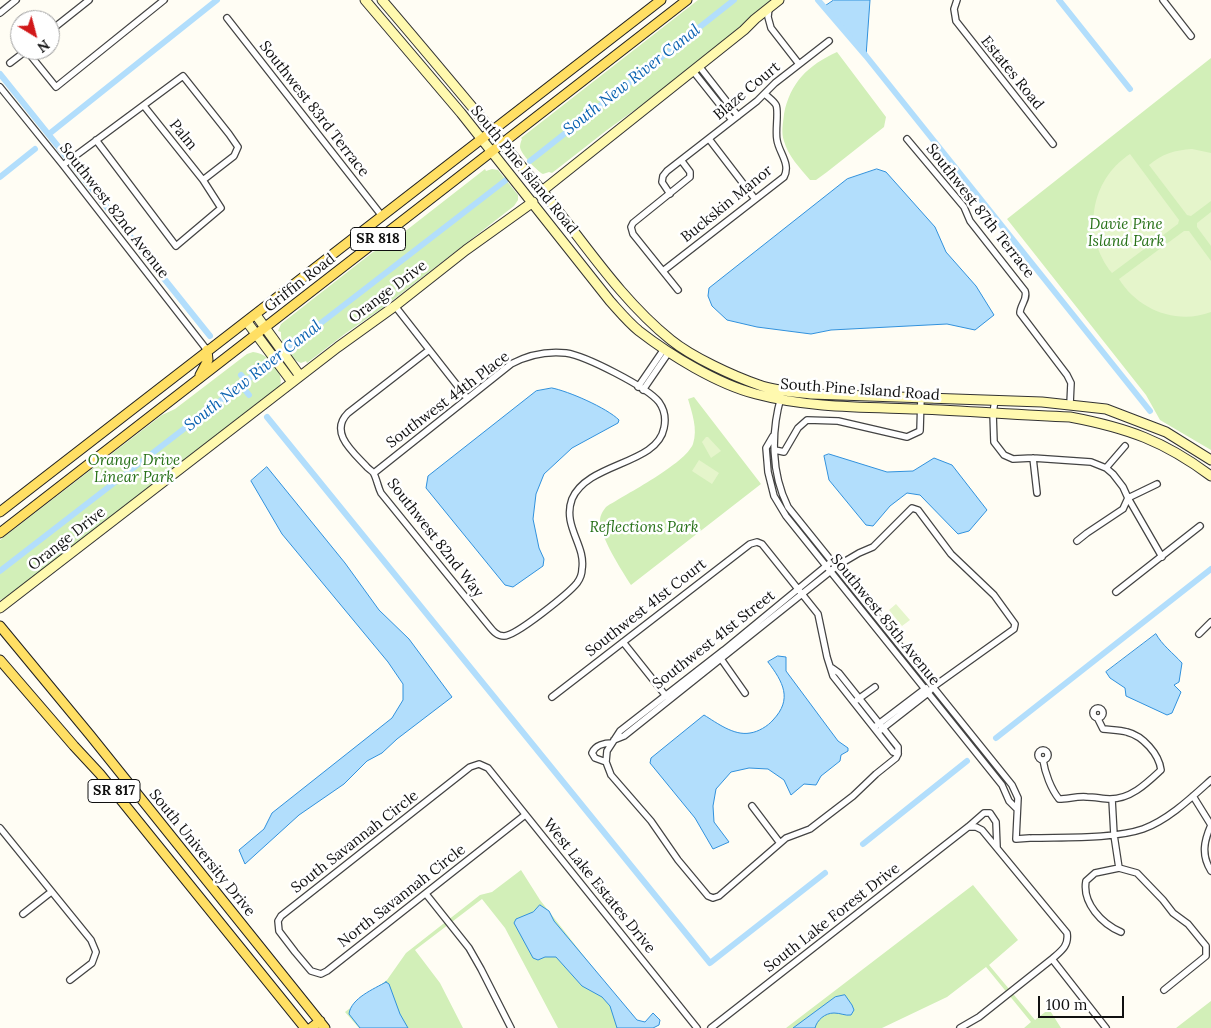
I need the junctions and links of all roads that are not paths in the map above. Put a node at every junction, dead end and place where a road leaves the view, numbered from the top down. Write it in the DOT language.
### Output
graph roads {
  1 [pos="89,0"];
  2 [pos="164,0"];
  3 [pos="365,0"];
  4 [pos="382,0"];
  5 [pos="661,0"];
  6 [pos="687,0"];
  7 [pos="779,0"];
  8 [pos="957,0"];
  9 [pos="1163,0"];
  10 [pos="14,1"];
  11 [pos="769,8"];
  12 [pos="0,13"];
  13 [pos="226,18"];
  14 [pos="60,23"];
  15 [pos="1191,36"];
  16 [pos="829,41"];
  17 [pos="14,60"];
  18 [pos="34,60"];
  19 [pos="10,63"];
  20 [pos="799,64"];
  21 [pos="696,69"];
  22 [pos="0,88"];
  23 [pos="765,94"];
  24 [pos="144,106"];
  25 [pos="735,118"];
  26 [pos="493,130"];
  27 [pos="481,139"];
  28 [pos="708,139"];
  29 [pos="907,139"];
  30 [pos="96,140"];
  31 [pos="503,143"];
  32 [pos="1053,144"];
  33 [pos="492,152"];
  34 [pos="681,160"];
  35 [pos="64,165"];
  36 [pos="203,180"];
  37 [pos="542,191"];
  38 [pos="670,194"];
  39 [pos="756,199"];
  40 [pos="533,202"];
  41 [pos="382,216"];
  42 [pos="663,271"];
  43 [pos="678,290"];
  44 [pos="395,306"];
  45 [pos="256,314"];
  46 [pos="643,314"];
  47 [pos="246,322"];
  48 [pos="633,325"];
  49 [pos="267,331"];
  50 [pos="256,334"];
  51 [pos="207,350"];
  52 [pos="429,350"];
  53 [pos="666,351"];
  54 [pos="296,379"];
  55 [pos="195,382"];
  56 [pos="640,388"];
  57 [pos="782,395"];
  58 [pos="921,397"];
  59 [pos="467,398"];
  60 [pos="995,400"];
  61 [pos="1070,404"];
  62 [pos="921,410"];
  63 [pos="993,413"];
  64 [pos="773,436"];
  65 [pos="1125,446"];
  66 [pos="775,450"];
  67 [pos="1033,458"];
  68 [pos="1211,460"];
  69 [pos="1106,468"];
  70 [pos="374,473"];
  71 [pos="1211,476"];
  72 [pos="1157,484"];
  73 [pos="1037,493"];
  74 [pos="1128,498"];
  75 [pos="0,512"];
  76 [pos="1200,526"];
  77 [pos="0,532"];
  78 [pos="1077,541"];
  79 [pos="1162,557"];
  80 [pos="832,560"];
  81 [pos="837,566"];
  82 [pos="828,569"];
  83 [pos="798,589"];
  84 [pos="1116,592"];
  85 [pos="802,594"];
  86 [pos="0,608"];
  87 [pos="1211,622"];
  88 [pos="0,626"];
  89 [pos="1199,634"];
  90 [pos="500,635"];
  91 [pos="623,642"];
  92 [pos="720,656"];
  93 [pos="0,660"];
  94 [pos="875,686"];
  95 [pos="933,687"];
  96 [pos="926,691"];
  97 [pos="745,693"];
  98 [pos="552,697"];
  99 [pos="667,697"];
  100 [pos="857,700"];
  101 [pos="1098,719"];
  102 [pos="879,728"];
  103 [pos="613,741"];
  104 [pos="1043,760"];
  105 [pos="606,762"];
  106 [pos="479,764"];
  107 [pos="1211,780"];
  108 [pos="1193,796"];
  109 [pos="1112,799"];
  110 [pos="752,806"];
  111 [pos="1016,809"];
  112 [pos="525,815"];
  113 [pos="996,825"];
  114 [pos="1211,825"];
  115 [pos="968,828"];
  116 [pos="0,829"];
  117 [pos="982,830"];
  118 [pos="1114,835"];
  119 [pos="780,843"];
  120 [pos="997,847"];
  121 [pos="1119,868"];
  122 [pos="1211,871"];
  123 [pos="51,892"];
  124 [pos="426,894"];
  125 [pos="23,914"];
  126 [pos="235,916"];
  127 [pos="222,926"];
  128 [pos="1121,932"];
  129 [pos="295,952"];
  130 [pos="1052,960"];
  131 [pos="70,980"];
  132 [pos="1164,990"];
  133 [pos="322,1025"];
  134 [pos="970,1026"];
  135 [pos="305,1028"];
  136 [pos="311,1028"];
  137 [pos="511,1028"];
  138 [pos="696,1028"];
  139 [pos="711,1028"];
  140 [pos="960,1028"];
  141 [pos="1106,1028"];
  1 -- 14 [label="street"];
  2 -- 18 [label="street"];
  3 -- 27 [label="main road, South Pine Island Road"];
  4 -- 26 [label="main road, South Pine Island Road"];
  5 -- 26 [label="main road, Griffin Road / SR 818"];
  6 -- 31 [label="main road, Griffin Road / SR 818"];
  7 -- 11 [label="main road"];
  8 -- 32 [label="street, Estates Road"];
  9 -- 15 [label="street"];
  10 -- 12 [label="street"];
  11 -- 20 [label="street"];
  11 -- 21 [label="main road"];
  13 -- 41 [label="street, Southwest 83rd Terrace"];
  16 -- 20 [label="street, Blaze Court"];
  17 -- 19 [label="street"];
  20 -- 23 [label="street, Blaze Court"];
  21 -- 25 [label="street"];
  21 -- 37 [label="main road"];
  22 -- 35 [label="street, Southwest 82nd Avenue"];
  23 -- 25 [label="street, Blaze Court"];
  23 -- 39 [label="street, Buckskin Manor"];
  24 -- 30 [label="street"];
  24 -- 36 [label="street, Palm"];
  24 -- 36 [label="street"];
  25 -- 28 [label="street, Blaze Court"];
  26 -- 27 [label="main road, Griffin Road / SR 818"];
  26 -- 31 [label="main road, South Pine Island Road"];
  27 -- 33 [label="main road, South Pine Island Road"];
  27 -- 41 [label="main road, Griffin Road / SR 818"];
  28 -- 34 [label="street, Blaze Court"];
  28 -- 39 [label="street"];
  29 -- 61 [label="street, Southwest 87th Terrace"];
  30 -- 35 [label="street"];
  30 -- 36 [label="street, Palm"];
  31 -- 33 [label="main road, Griffin Road / SR 818"];
  31 -- 37 [label="main road, South Pine Island Road"];
  33 -- 40 [label="main road, South Pine Island Road"];
  33 -- 49 [label="main road, Griffin Road / SR 818"];
  34 -- 38 [label="street, Blaze Court"];
  34 -- 38 [label="street"];
  35 -- 51 [label="street, Southwest 82nd Avenue"];
  37 -- 46 [label="main road, South Pine Island Road"];
  38 -- 42 [label="street"];
  39 -- 42 [label="street, Buckskin Manor"];
  40 -- 44 [label="main road, Orange Drive"];
  40 -- 48 [label="main road, South Pine Island Road"];
  41 -- 45 [label="main road, Griffin Road / SR 818"];
  42 -- 43 [label="street"];
  44 -- 52 [label="street"];
  44 -- 54 [label="main road, Orange Drive"];
  45 -- 47 [label="main road, Griffin Road / SR 818"];
  45 -- 49 [label="main road"];
  46 -- 48 [label="main road"];
  46 -- 57 [label="main road, South Pine Island Road"];
  47 -- 50 [label="main road"];
  47 -- 51 [label="main road, Griffin Road / SR 818"];
  48 -- 53 [label="main road, South Pine Island Road"];
  49 -- 50 [label="main road, Griffin Road / SR 818"];
  49 -- 54 [label="main road"];
  50 -- 54 [label="main road"];
  50 -- 55 [label="main road, Griffin Road / SR 818"];
  51 -- 55 [label="main road"];
  51 -- 75 [label="main road, Griffin Road / SR 818"];
  52 -- 59 [label="street"];
  52 -- 70 [label="street, Southwest 82nd Way"];
  53 -- 56 [label="street"];
  53 -- 57 [label="main road, South Pine Island Road"];
  54 -- 86 [label="main road, Orange Drive"];
  55 -- 77 [label="main road, Griffin Road / SR 818"];
  56 -- 59 [label="street, Southwest 44th Place"];
  56 -- 90 [label="street, Southwest 44th Place"];
  57 -- 58 [label="main road, South Pine Island Road"];
  57 -- 62 [label="main road, South Pine Island Road"];
  57 -- 64 [label="street, Southwest 85th Avenue"];
  58 -- 60 [label="main road, South Pine Island Road"];
  58 -- 62 [label="street"];
  59 -- 70 [label="street, Southwest 44th Place"];
  60 -- 61 [label="main road, South Pine Island Road"];
  60 -- 63 [label="street"];
  61 -- 68 [label="main road, South Pine Island Road"];
  62 -- 63 [label="main road, South Pine Island Road"];
  62 -- 66 [label="street"];
  63 -- 67 [label="street"];
  63 -- 71 [label="main road, South Pine Island Road"];
  64 -- 66 [label="street, Southwest 85th Avenue"];
  64 -- 82 [label="street, Southwest 85th Avenue"];
  65 -- 69 [label="street"];
  66 -- 80 [label="street, Southwest 85th Avenue"];
  67 -- 69 [label="street"];
  67 -- 73 [label="street"];
  69 -- 74 [label="street"];
  70 -- 90 [label="street, Southwest 82nd Way"];
  72 -- 74 [label="street"];
  74 -- 78 [label="street"];
  74 -- 79 [label="street"];
  76 -- 79 [label="street"];
  79 -- 84 [label="street"];
  80 -- 81 [label="street, Southwest 85th Avenue"];
  80 -- 82 [label="street, Southwest 41st Street"];
  81 -- 82 [label="street, Southwest 41st Street"];
  81 -- 95 [label="street, Southwest 85th Avenue"];
  81 -- 95 [label="street, Southwest 41st Street"];
  82 -- 83 [label="street, Southwest 41st Street"];
  82 -- 85 [label="street, Southwest 41st Street"];
  82 -- 96 [label="street, Southwest 85th Avenue"];
  83 -- 85 [label="street"];
  83 -- 91 [label="street, Southwest 41st Court"];
  83 -- 92 [label="street, Southwest 41st Street"];
  85 -- 92 [label="street, Southwest 41st Street"];
  85 -- 100 [label="street"];
  87 -- 89 [label="street"];
  88 -- 126 [label="main road, South University Drive / SR 817"];
  91 -- 98 [label="street, Southwest 41st Court"];
  91 -- 99 [label="street"];
  92 -- 97 [label="street"];
  92 -- 99 [label="street, Southwest 41st Street"];
  93 -- 127 [label="main road, South University Drive / SR 817"];
  94 -- 100 [label="street"];
  95 -- 96 [label="street"];
  95 -- 111 [label="street, Southwest 85th Avenue"];
  96 -- 102 [label="street"];
  96 -- 111 [label="street, Southwest 85th Avenue"];
  99 -- 103 [label="street, Southwest 41st Street"];
  100 -- 102 [label="street"];
  101 -- 109 [label="street"];
  102 -- 119 [label="street"];
  103 -- 105 [label="street, Southwest 41st Street"];
  103 -- 105 [label="street"];
  104 -- 109 [label="street"];
  105 -- 119 [label="street"];
  106 -- 112 [label="street, West Lake Estates Drive"];
  106 -- 129 [label="street, South Savannah Circle"];
  107 -- 108 [label="street"];
  108 -- 114 [label="street"];
  108 -- 118 [label="street"];
  109 -- 118 [label="street"];
  110 -- 119 [label="street"];
  111 -- 118 [label="street, Southwest 85th Avenue"];
  112 -- 124 [label="street, North Savannah Circle"];
  112 -- 138 [label="street, West Lake Estates Drive"];
  113 -- 115 [label="street, South Lake Forest Drive"];
  113 -- 117 [label="street"];
  113 -- 120 [label="street"];
  114 -- 122 [label="street"];
  115 -- 117 [label="street"];
  115 -- 139 [label="street, South Lake Forest Drive"];
  116 -- 123 [label="street"];
  117 -- 120 [label="street"];
  118 -- 121 [label="street"];
  120 -- 130 [label="street"];
  121 -- 128 [label="street"];
  121 -- 132 [label="street"];
  123 -- 125 [label="street"];
  123 -- 131 [label="street"];
  124 -- 129 [label="street, North Savannah Circle"];
  124 -- 137 [label="street"];
  126 -- 127 [label="main road"];
  126 -- 133 [label="main road, South University Drive / SR 817"];
  127 -- 135 [label="main road, South University Drive / SR 817"];
  130 -- 134 [label="street"];
  130 -- 141 [label="street"];
  133 -- 136 [label="main road"];
  134 -- 140 [label="street"];
}
